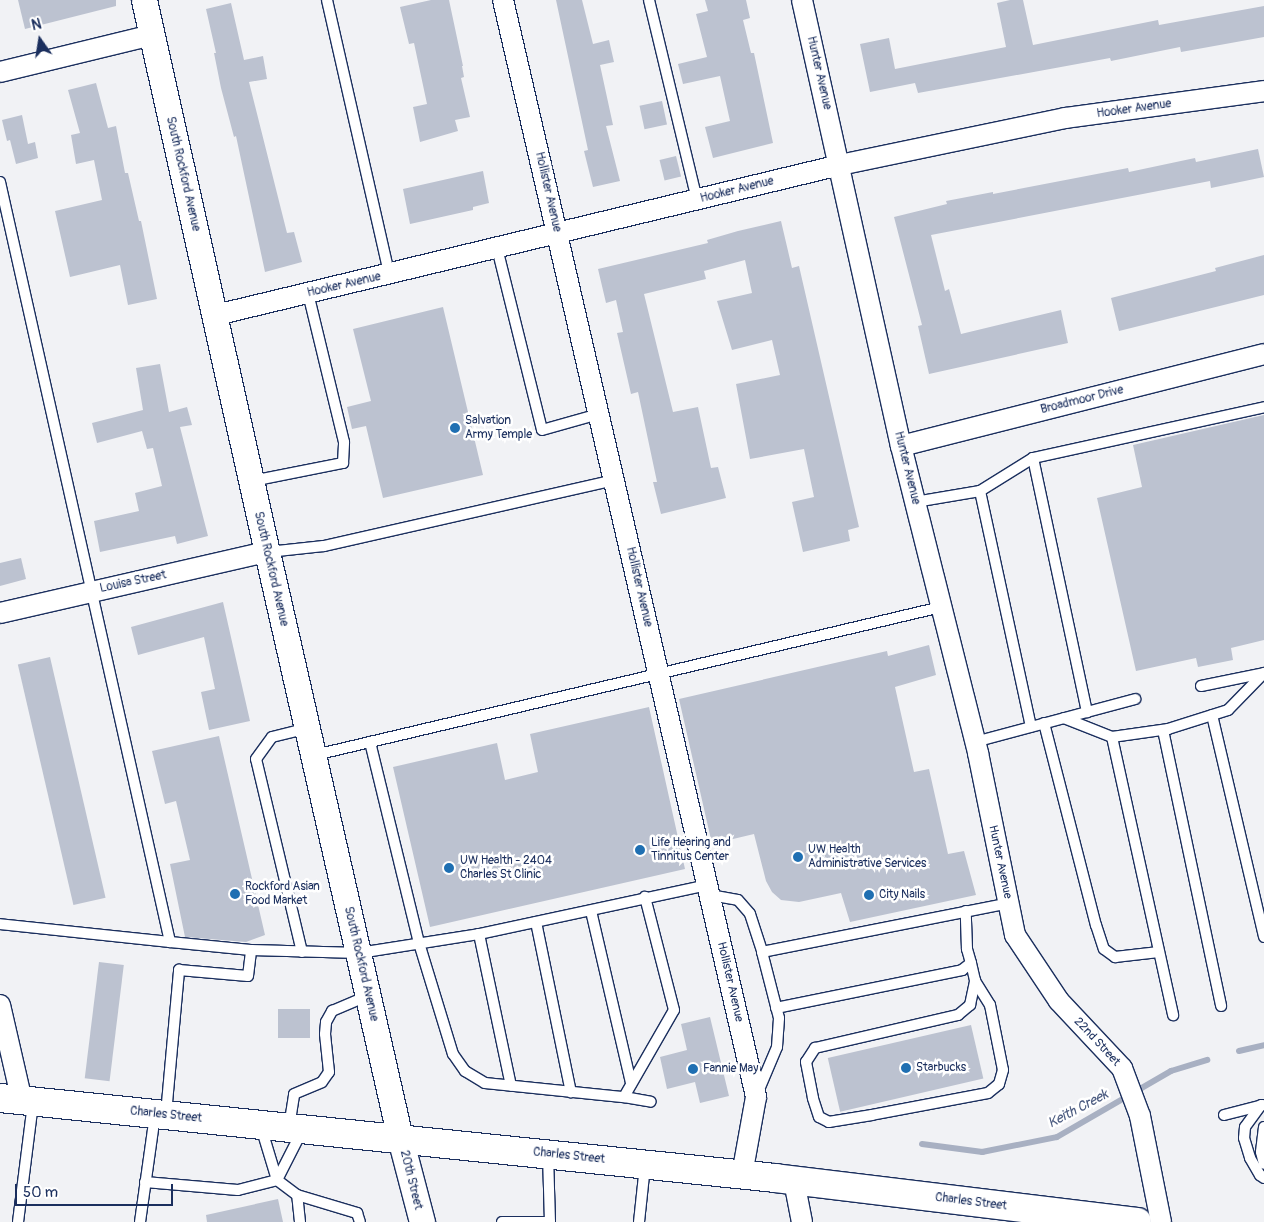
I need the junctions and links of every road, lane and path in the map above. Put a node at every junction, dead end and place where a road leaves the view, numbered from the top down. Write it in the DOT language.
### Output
graph roads {
  1 [pos="144,0"];
  2 [pos="327,0"];
  3 [pos="504,0"];
  4 [pos="649,0"];
  5 [pos="802,0"];
  6 [pos="152,35"];
  7 [pos="0,72"];
  8 [pos="1264,91"];
  9 [pos="840,165"];
  10 [pos="0,182"];
  11 [pos="697,200"];
  12 [pos="558,234"];
  13 [pos="497,248"];
  14 [pos="390,274"];
  15 [pos="308,293"];
  16 [pos="216,315"];
  17 [pos="1264,354"];
  18 [pos="1264,407"];
  19 [pos="599,414"];
  20 [pos="901,446"];
  21 [pos="1033,458"];
  22 [pos="614,480"];
  23 [pos="252,481"];
  24 [pos="980,491"];
  25 [pos="915,502"];
  26 [pos="267,552"];
  27 [pos="90,591"];
  28 [pos="941,607"];
  29 [pos="0,613"];
  30 [pos="1264,673"];
  31 [pos="659,674"];
  32 [pos="1201,686"];
  33 [pos="1135,698"];
  34 [pos="1086,712"];
  35 [pos="1212,715"];
  36 [pos="1064,718"];
  37 [pos="1044,723"];
  38 [pos="1031,727"];
  39 [pos="308,728"];
  40 [pos="1163,730"];
  41 [pos="1112,738"];
  42 [pos="370,742"];
  43 [pos="975,742"];
  44 [pos="314,754"];
  45 [pos="708,890"];
  46 [pos="645,897"];
  47 [pos="1009,903"];
  48 [pos="591,911"];
  49 [pos="966,911"];
  50 [pos="536,922"];
  51 [pos="0,924"];
  52 [pos="479,934"];
  53 [pos="1015,935"];
  54 [pos="1264,937"];
  55 [pos="170,942"];
  56 [pos="420,943"];
  57 [pos="251,950"];
  58 [pos="302,952"];
  59 [pos="762,952"];
  60 [pos="1159,952"];
  61 [pos="359,953"];
  62 [pos="971,963"];
  63 [pos="975,981"];
  64 [pos="368,995"];
  65 [pos="0,1004"];
  66 [pos="1221,1006"];
  67 [pos="776,1008"];
  68 [pos="1173,1015"];
  69 [pos="631,1084"];
  70 [pos="511,1086"];
  71 [pos="571,1092"];
  72 [pos="624,1097"];
  73 [pos="756,1097"];
  74 [pos="18,1100"];
  75 [pos="651,1102"];
  76 [pos="1263,1105"];
  77 [pos="160,1114"];
  78 [pos="1224,1115"];
  79 [pos="261,1126"];
  80 [pos="1264,1127"];
  81 [pos="296,1129"];
  82 [pos="400,1138"];
  83 [pos="548,1154"];
  84 [pos="1264,1164"];
  85 [pos="645,1165"];
  86 [pos="742,1175"];
  87 [pos="1264,1178"];
  88 [pos="277,1180"];
  89 [pos="794,1181"];
  90 [pos="145,1182"];
  91 [pos="297,1195"];
  92 [pos="18,1222"];
  93 [pos="140,1222"];
  94 [pos="300,1222"];
  95 [pos="360,1222"];
  96 [pos="422,1222"];
  97 [pos="502,1222"];
  98 [pos="550,1222"];
  99 [pos="639,1222"];
  100 [pos="802,1222"];
  101 [pos="1137,1222"];
  102 [pos="1161,1222"];
  1 -- 6 [label="street, South Rockford Avenue"];
  2 -- 14 [label="lane"];
  3 -- 12 [label="street, Hollister Avenue"];
  4 -- 11 [label="lane"];
  5 -- 9 [label="street, Hunter Avenue"];
  6 -- 7 [label="street"];
  6 -- 16 [label="street, South Rockford Avenue"];
  8 -- 9 [label="street, Hooker Avenue"];
  9 -- 11 [label="street, Hooker Avenue"];
  9 -- 20 [label="street, Hunter Avenue"];
  10 -- 27 [label="lane"];
  11 -- 12 [label="street, Hooker Avenue"];
  12 -- 13 [label="street, Hooker Avenue"];
  12 -- 19 [label="street, Hollister Avenue"];
  13 -- 14 [label="street, Hooker Avenue"];
  13 -- 19 [label="lane"];
  14 -- 15 [label="street, Hooker Avenue"];
  15 -- 16 [label="street, Hooker Avenue"];
  15 -- 23 [label="lane"];
  16 -- 23 [label="street, South Rockford Avenue"];
  17 -- 20 [label="street, Broadmoor Drive"];
  18 -- 21 [label="lane"];
  19 -- 22 [label="street, Hollister Avenue"];
  20 -- 25 [label="street, Hunter Avenue"];
  21 -- 24 [label="lane"];
  21 -- 34 [label="lane"];
  22 -- 26 [label="lane"];
  22 -- 31 [label="street, Hollister Avenue"];
  23 -- 26 [label="street, South Rockford Avenue"];
  24 -- 25 [label="lane"];
  24 -- 38 [label="lane"];
  25 -- 28 [label="street, Hunter Avenue"];
  26 -- 27 [label="street, Louisa Street"];
  26 -- 39 [label="street, South Rockford Avenue"];
  27 -- 29 [label="street, Louisa Street"];
  27 -- 55 [label="lane"];
  28 -- 31 [label="lane"];
  28 -- 43 [label="street, Hunter Avenue"];
  30 -- 32 [label="lane"];
  30 -- 35 [label="lane"];
  31 -- 42 [label="lane"];
  31 -- 45 [label="street, Hollister Avenue"];
  33 -- 34 [label="lane"];
  34 -- 36 [label="lane"];
  35 -- 40 [label="lane"];
  35 -- 54 [label="lane"];
  36 -- 37 [label="lane"];
  36 -- 41 [label="lane"];
  37 -- 38 [label="lane"];
  37 -- 60 [label="lane"];
  38 -- 43 [label="lane"];
  39 -- 44 [label="street, South Rockford Avenue"];
  39 -- 58 [label="lane"];
  40 -- 41 [label="lane"];
  40 -- 66 [label="lane"];
  41 -- 60 [label="lane"];
  42 -- 44 [label="lane"];
  42 -- 56 [label="lane"];
  43 -- 47 [label="street, Hunter Avenue"];
  44 -- 61 [label="street, South Rockford Avenue"];
  45 -- 46 [label="lane"];
  45 -- 59 [label="lane"];
  45 -- 73 [label="street, Hollister Avenue"];
  46 -- 48 [label="lane"];
  46 -- 69 [label="lane"];
  47 -- 49 [label="lane"];
  47 -- 53 [label="street, Hunter Avenue"];
  48 -- 50 [label="lane"];
  48 -- 69 [label="lane"];
  49 -- 59 [label="lane"];
  49 -- 62 [label="lane"];
  50 -- 52 [label="lane"];
  50 -- 71 [label="lane"];
  51 -- 55 [label="lane"];
  52 -- 56 [label="lane"];
  52 -- 70 [label="lane"];
  53 -- 102 [label="street, 22nd Street"];
  55 -- 57 [label="lane"];
  56 -- 61 [label="lane"];
  56 -- 70 [label="lane"];
  57 -- 58 [label="lane"];
  57 -- 77 [label="lane"];
  58 -- 61 [label="lane"];
  59 -- 67 [label="lane"];
  60 -- 68 [label="lane"];
  61 -- 64 [label="street, South Rockford Avenue"];
  62 -- 63 [label="lane"];
  62 -- 67 [label="lane"];
  63 -- 63 [label="lane"];
  64 -- 81 [label="lane"];
  64 -- 82 [label="street, South Rockford Avenue"];
  65 -- 74 [label="street"];
  67 -- 73 [label="lane"];
  69 -- 72 [label="lane"];
  70 -- 71 [label="lane"];
  71 -- 72 [label="lane"];
  72 -- 75 [label="lane"];
  73 -- 86 [label="street, Hollister Avenue"];
  74 -- 77 [label="main road, Charles Street"];
  74 -- 92 [label="lane"];
  76 -- 78 [label="lane"];
  76 -- 87 [label="lane"];
  77 -- 79 [label="main road, Charles Street"];
  77 -- 90 [label="lane"];
  79 -- 81 [label="main road, Charles Street"];
  79 -- 88 [label="lane"];
  80 -- 84 [label="lane"];
  81 -- 82 [label="main road, Charles Street"];
  81 -- 88 [label="lane"];
  82 -- 83 [label="main road, Charles Street"];
  82 -- 96 [label="street, 20th Street"];
  83 -- 85 [label="main road, Charles Street"];
  83 -- 98 [label="lane"];
  85 -- 86 [label="main road, Charles Street"];
  85 -- 99 [label="lane"];
  86 -- 89 [label="main road, Charles Street"];
  88 -- 90 [label="lane"];
  88 -- 91 [label="lane"];
  89 -- 100 [label="street"];
  89 -- 101 [label="main road, Charles Street"];
  90 -- 93 [label="lane"];
  91 -- 94 [label="lane"];
  91 -- 95 [label="lane"];
  97 -- 98 [label="lane"];
}
